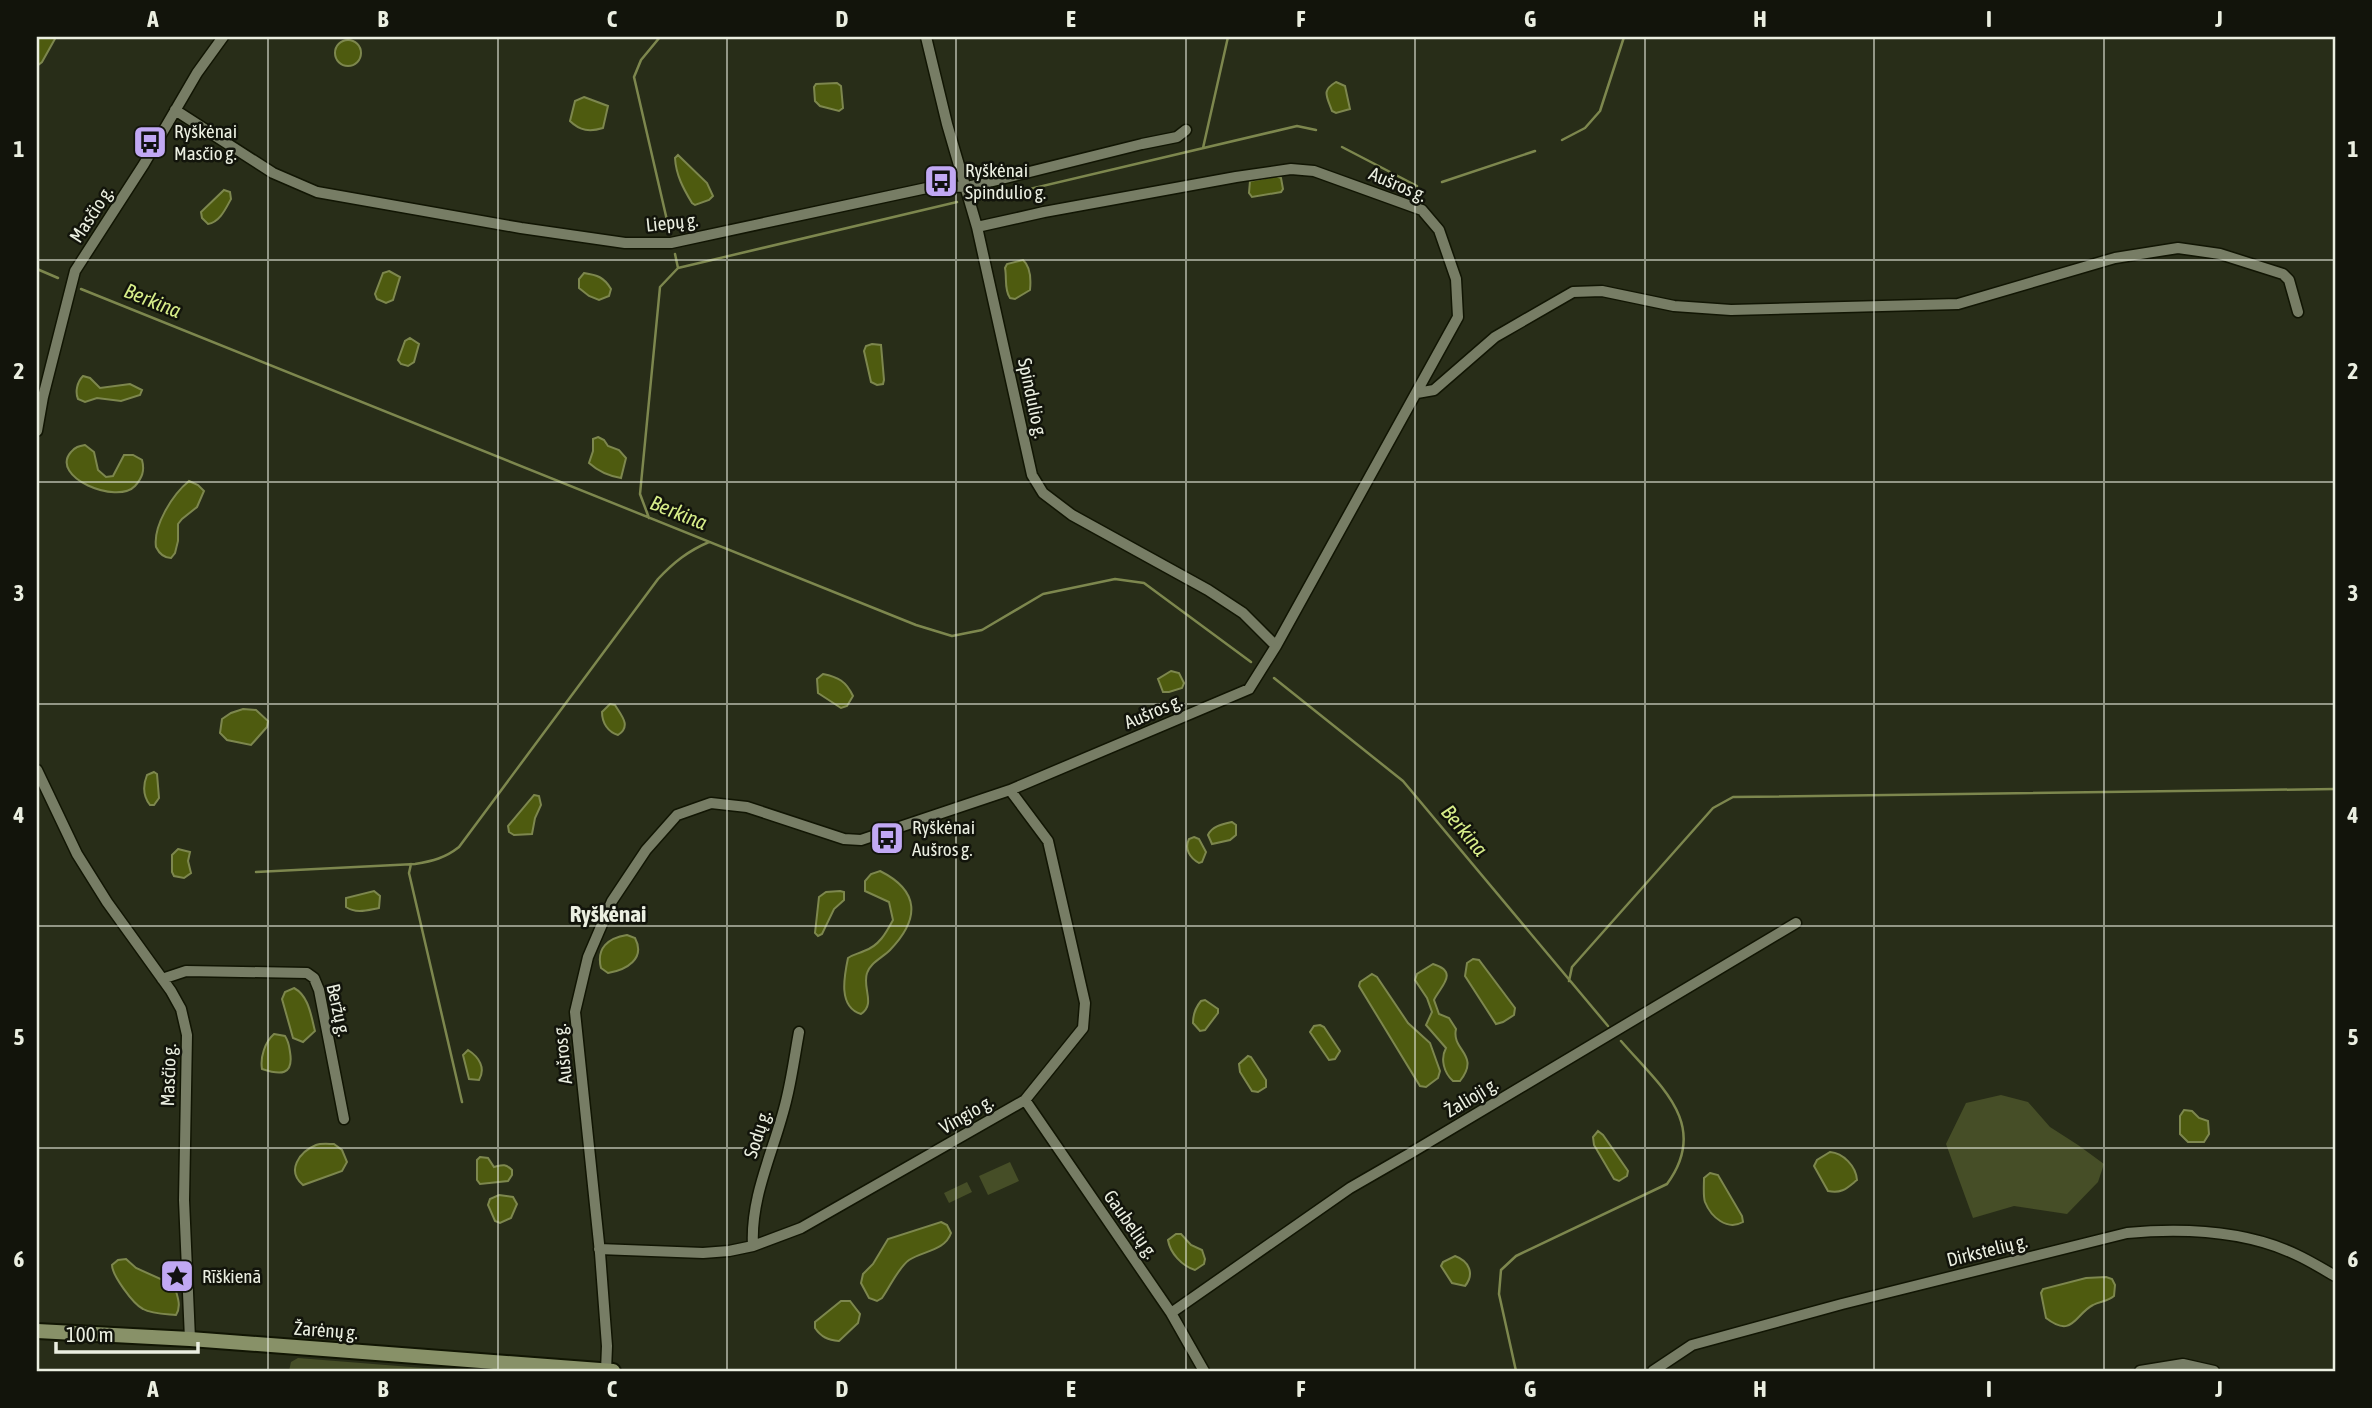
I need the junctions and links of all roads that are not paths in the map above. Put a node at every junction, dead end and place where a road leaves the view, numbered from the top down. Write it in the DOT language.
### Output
graph roads {
  1 [pos="223,37"];
  2 [pos="926,37"];
  3 [pos="175,110"];
  4 [pos="1186,130"];
  5 [pos="967,187"];
  6 [pos="977,227"];
  7 [pos="2298,312"];
  8 [pos="1417,393"];
  9 [pos="40,396"];
  10 [pos="37,431"];
  11 [pos="1276,646"];
  12 [pos="37,770"];
  13 [pos="1010,790"];
  14 [pos="1796,923"];
  15 [pos="162,979"];
  16 [pos="799,1032"];
  17 [pos="1025,1100"];
  18 [pos="344,1119"];
  19 [pos="753,1246"];
  20 [pos="599,1249"];
  21 [pos="2335,1276"];
  22 [pos="1171,1313"];
  23 [pos="37,1331"];
  24 [pos="190,1339"];
  25 [pos="606,1371"];
  26 [pos="613,1371"];
  27 [pos="1204,1371"];
  28 [pos="1653,1371"];
  29 [pos="2140,1371"];
  30 [pos="2214,1371"];
  1 -- 3 [label="street, Masčio g."];
  2 -- 5 [label="street, Spindulio g."];
  3 -- 5 [label="street, Liepų g."];
  3 -- 9 [label="street, Masčio g."];
  4 -- 5 [label="street, Liepų g."];
  5 -- 6 [label="street, Spindulio g."];
  6 -- 8 [label="street, Aušros g."];
  6 -- 11 [label="street, Spindulio g."];
  7 -- 8 [label="street"];
  8 -- 11 [label="street, Aušros g."];
  9 -- 10 [label="street, Masčio g."];
  11 -- 13 [label="street, Aušros g."];
  12 -- 15 [label="street, Masčio g."];
  13 -- 17 [label="street, Vingio g."];
  13 -- 20 [label="street, Aušros g."];
  14 -- 22 [label="street, Žalioji g."];
  15 -- 18 [label="street, Beržų g."];
  15 -- 24 [label="street, Masčio g."];
  16 -- 19 [label="street, Sodų g."];
  17 -- 19 [label="street, Vingio g."];
  17 -- 22 [label="street, Gaubelių g."];
  19 -- 20 [label="street, Vingio g."];
  20 -- 25 [label="street, Aušros g."];
  21 -- 28 [label="street, Dirkstelių g."];
  22 -- 27 [label="street, Gaubelių g."];
  23 -- 24 [label="main road, Žarėnų g."];
  24 -- 25 [label="main road, Žarėnų g."];
  25 -- 26 [label="main road, Žarėnų g."];
  29 -- 30 [label="street"];
}
